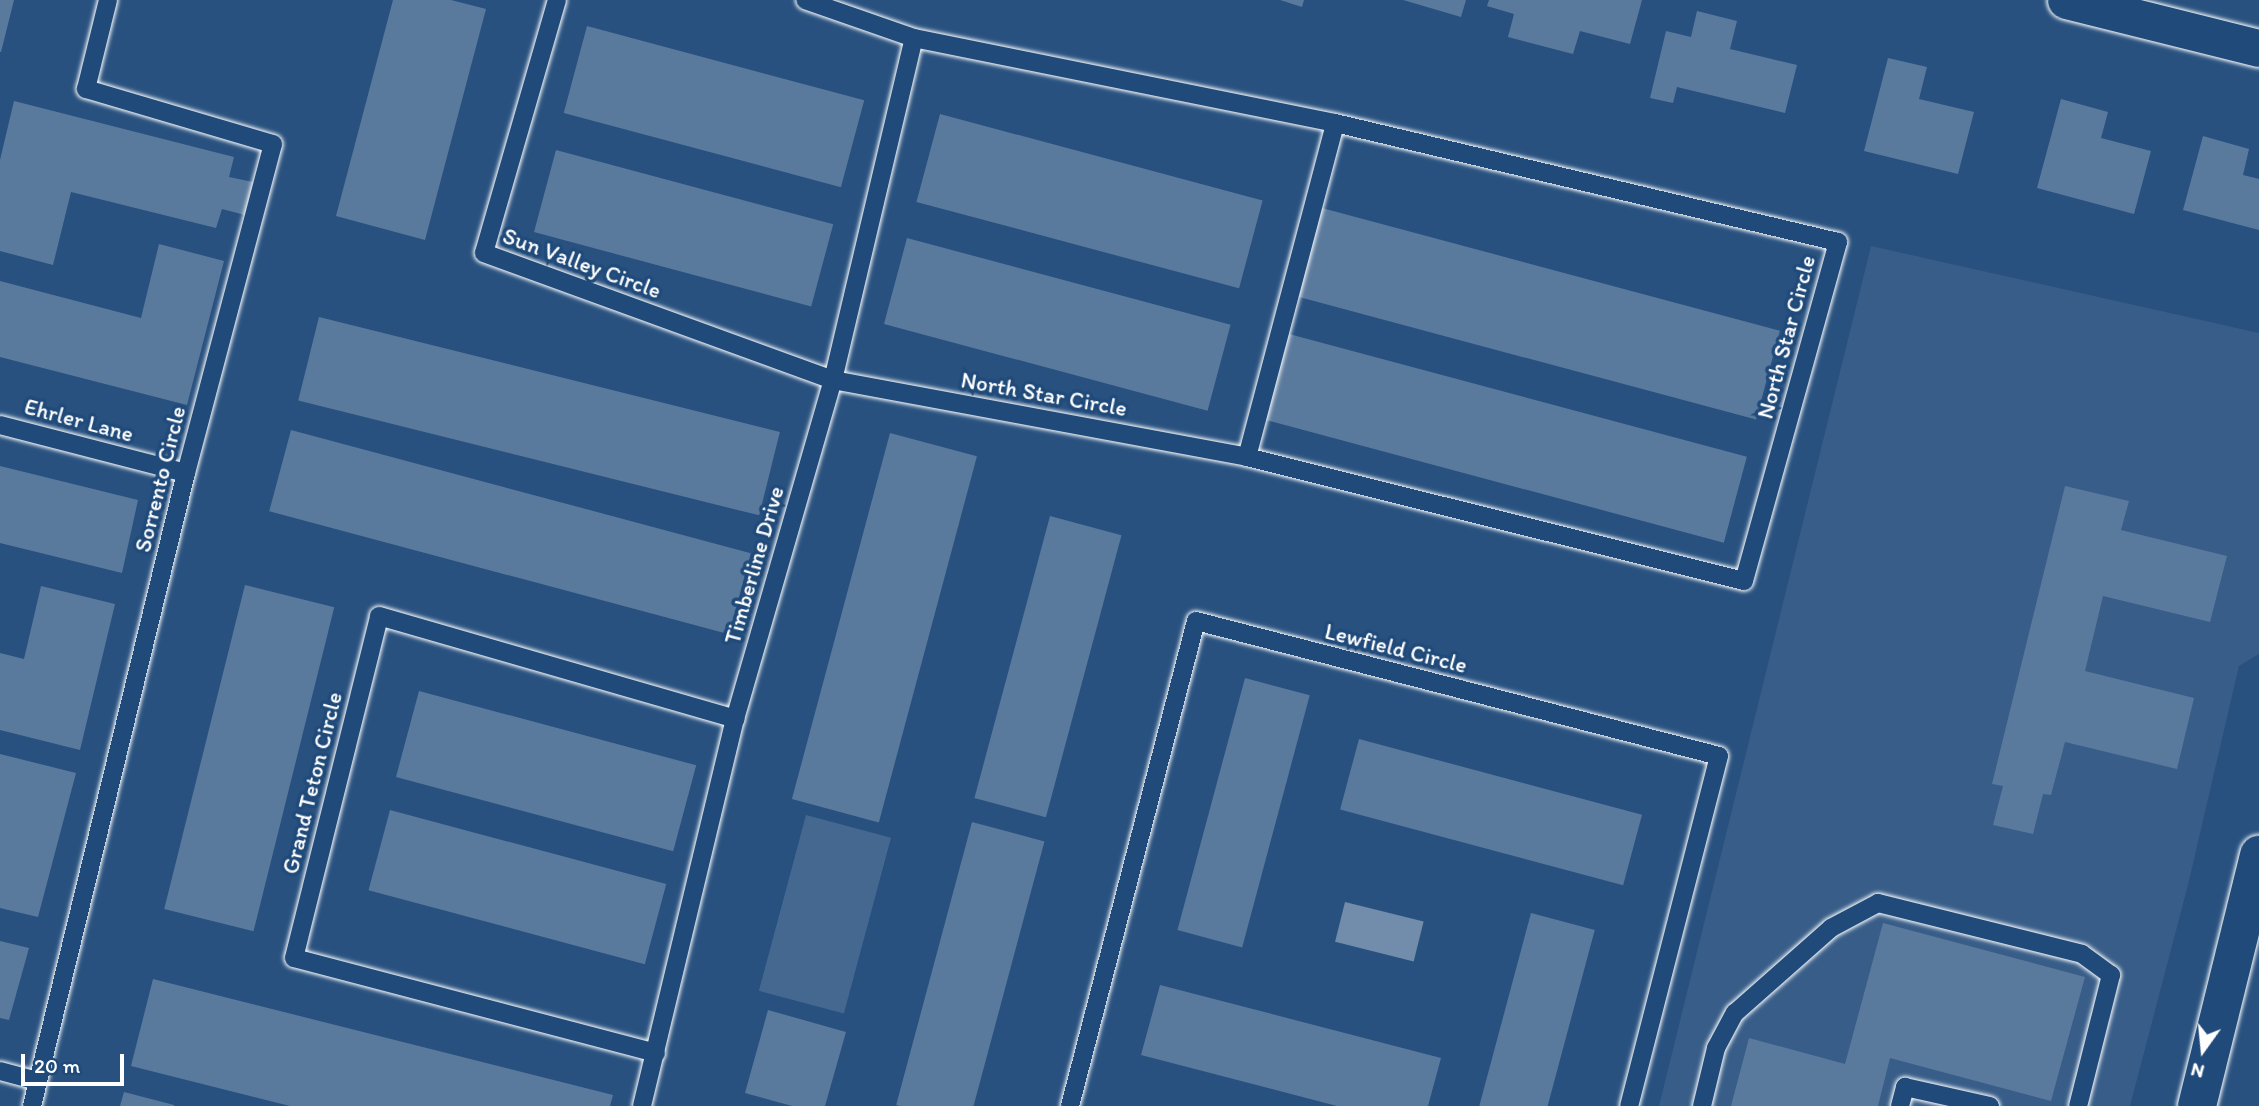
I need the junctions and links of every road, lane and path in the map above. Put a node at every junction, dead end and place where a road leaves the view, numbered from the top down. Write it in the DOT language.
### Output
graph roads {
  1 [pos="108,0"];
  2 [pos="558,0"];
  3 [pos="805,0"];
  4 [pos="2066,0"];
  5 [pos="914,38"];
  6 [pos="2259,48"];
  7 [pos="1335,123"];
  8 [pos="832,380"];
  9 [pos="0,425"];
  10 [pos="1247,457"];
  11 [pos="186,474"];
  12 [pos="735,719"];
  13 [pos="2259,855"];
  14 [pos="656,1053"];
  15 [pos="0,1071"];
  16 [pos="37,1081"];
  17 [pos="32,1106"];
  18 [pos="642,1106"];
  19 [pos="1070,1106"];
  20 [pos="1629,1106"];
  21 [pos="1702,1106"];
  22 [pos="1900,1106"];
  23 [pos="1990,1106"];
  24 [pos="2078,1106"];
  25 [pos="2197,1106"];
  1 -- 11 [label="lane, Sorrento Circle"];
  2 -- 8 [label="lane, Sun Valley Circle"];
  3 -- 5 [label="lane"];
  4 -- 6 [label="street"];
  5 -- 7 [label="lane"];
  5 -- 8 [label="lane, Timberline Drive"];
  7 -- 10 [label="lane"];
  7 -- 10 [label="lane, North Star Circle"];
  8 -- 10 [label="lane, North Star Circle"];
  8 -- 12 [label="lane, Timberline Drive"];
  9 -- 11 [label="lane, Ehrler Lane"];
  11 -- 16 [label="lane, Sorrento Circle"];
  12 -- 14 [label="lane, Timberline Drive"];
  12 -- 14 [label="lane, Grand Teton Circle"];
  13 -- 25 [label="street"];
  14 -- 18 [label="lane, Timberline Drive"];
  15 -- 16 [label="lane"];
  16 -- 17 [label="lane, Sorrento Circle"];
  19 -- 20 [label="lane, Lewfield Circle"];
  21 -- 24 [label="lane"];
  22 -- 23 [label="lane"];
}
